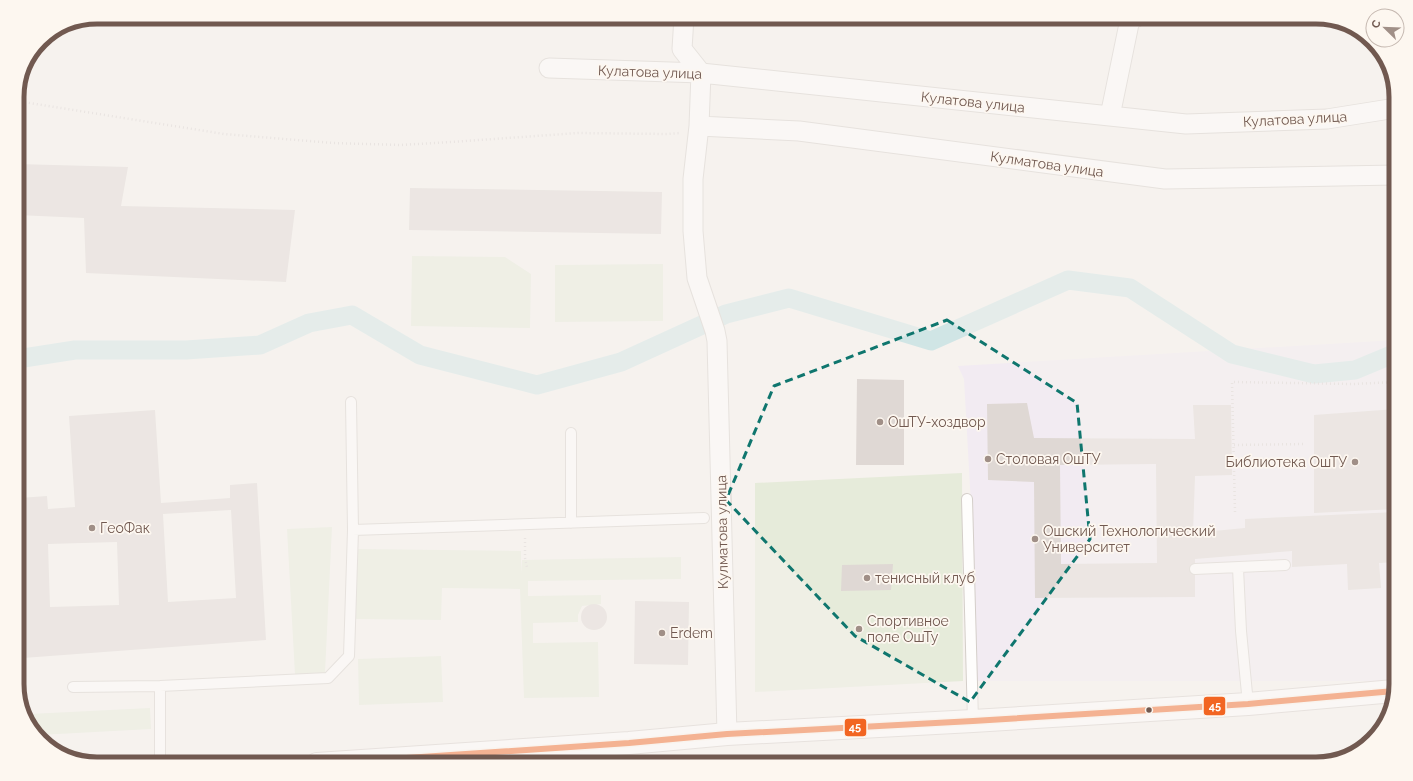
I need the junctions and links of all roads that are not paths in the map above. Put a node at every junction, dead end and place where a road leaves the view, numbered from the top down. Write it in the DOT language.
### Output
graph roads {
  1 [pos="684,24"];
  2 [pos="1131,24"];
  3 [pos="549,68"];
  4 [pos="701,73"];
  5 [pos="1389,109"];
  6 [pos="1110,116"];
  7 [pos="698,126"];
  8 [pos="1389,175"];
  9 [pos="351,402"];
  10 [pos="571,433"];
  11 [pos="967,499"];
  12 [pos="704,518"];
  13 [pos="571,523"];
  14 [pos="353,530"];
  15 [pos="1285,565"];
  16 [pos="1238,568"];
  17 [pos="1195,569"];
  18 [pos="160,686"];
  19 [pos="73,687"];
  20 [pos="1388,692"];
  21 [pos="1248,704"];
  22 [pos="973,721"];
  23 [pos="727,734"];
  24 [pos="160,757"];
  25 [pos="421,757"];
  1 -- 4 [label="street"];
  2 -- 6 [label="street"];
  3 -- 4 [label="street, Кулатова улица"];
  4 -- 6 [label="street, Кулатова улица"];
  4 -- 7 [label="street, Кулматова улица"];
  5 -- 6 [label="street, Кулатова улица"];
  7 -- 8 [label="street, Кулматова улица"];
  7 -- 23 [label="street, Кулматова улица"];
  9 -- 14 [label="lane"];
  10 -- 13 [label="lane"];
  11 -- 22 [label="lane"];
  12 -- 13 [label="lane"];
  13 -- 14 [label="lane"];
  14 -- 18 [label="lane"];
  15 -- 16 [label="lane"];
  16 -- 17 [label="lane"];
  16 -- 21 [label="lane"];
  18 -- 19 [label="lane"];
  18 -- 24 [label="lane"];
  20 -- 21 [label="main road"];
  21 -- 22 [label="main road"];
  22 -- 23 [label="main road"];
  23 -- 25 [label="main road"];
}
